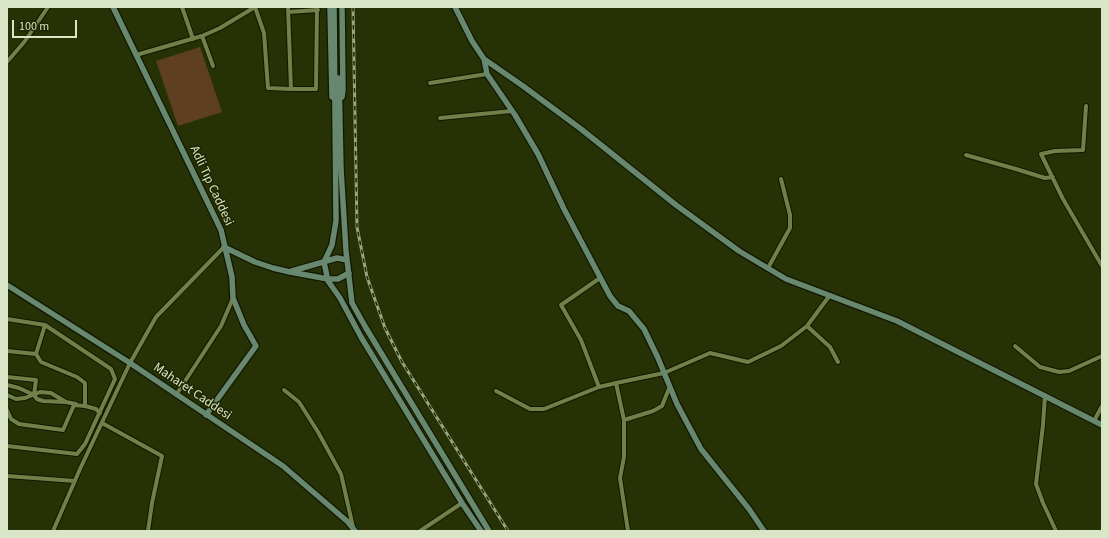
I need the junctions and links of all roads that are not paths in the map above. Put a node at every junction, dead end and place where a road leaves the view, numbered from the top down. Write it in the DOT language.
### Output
graph roads {
  1 [pos="48,7"];
  2 [pos="113,7"];
  3 [pos="182,7"];
  4 [pos="255,7"];
  5 [pos="288,7"];
  6 [pos="330,7"];
  7 [pos="334,7"];
  8 [pos="338,7"];
  9 [pos="342,7"];
  10 [pos="456,7"];
  11 [pos="318,8"];
  12 [pos="288,12"];
  13 [pos="202,36"];
  14 [pos="193,39"];
  15 [pos="136,55"];
  16 [pos="484,59"];
  17 [pos="7,62"];
  18 [pos="213,66"];
  19 [pos="488,74"];
  20 [pos="430,83"];
  21 [pos="291,88"];
  22 [pos="1086,106"];
  23 [pos="337,109"];
  24 [pos="512,111"];
  25 [pos="440,118"];
  26 [pos="966,155"];
  27 [pos="1052,177"];
  28 [pos="781,179"];
  29 [pos="224,247"];
  30 [pos="347,260"];
  31 [pos="324,262"];
  32 [pos="1102,266"];
  33 [pos="768,268"];
  34 [pos="290,272"];
  35 [pos="349,273"];
  36 [pos="600,278"];
  37 [pos="328,279"];
  38 [pos="7,285"];
  39 [pos="830,295"];
  40 [pos="233,298"];
  41 [pos="7,319"];
  42 [pos="45,325"];
  43 [pos="807,326"];
  44 [pos="1015,346"];
  45 [pos="7,351"];
  46 [pos="36,354"];
  47 [pos="1102,356"];
  48 [pos="838,362"];
  49 [pos="130,363"];
  50 [pos="664,373"];
  51 [pos="7,377"];
  52 [pos="616,383"];
  53 [pos="7,385"];
  54 [pos="670,386"];
  55 [pos="599,387"];
  56 [pos="284,390"];
  57 [pos="496,391"];
  58 [pos="7,395"];
  59 [pos="34,395"];
  60 [pos="176,395"];
  61 [pos="1044,395"];
  62 [pos="66,402"];
  63 [pos="78,405"];
  64 [pos="85,406"];
  65 [pos="1102,406"];
  66 [pos="7,410"];
  67 [pos="100,413"];
  68 [pos="206,415"];
  69 [pos="624,420"];
  70 [pos="1094,421"];
  71 [pos="102,423"];
  72 [pos="1102,424"];
  73 [pos="7,446"];
  74 [pos="7,476"];
  75 [pos="75,481"];
  76 [pos="462,503"];
  77 [pos="354,530"];
  78 [pos="53,531"];
  79 [pos="148,531"];
  80 [pos="420,531"];
  81 [pos="481,531"];
  82 [pos="489,531"];
  83 [pos="628,531"];
  84 [pos="764,531"];
  85 [pos="1056,531"];
  1 -- 17 [label="street"];
  2 -- 15 [label="street, Adli Tıp Caddesi"];
  3 -- 14 [label="street"];
  4 -- 13 [label="street"];
  4 -- 21 [label="street"];
  5 -- 12 [label="street"];
  6 -- 23 [label="street"];
  7 -- 23 [label="street"];
  8 -- 23 [label="street"];
  9 -- 23 [label="street"];
  10 -- 16 [label="street"];
  11 -- 12 [label="street"];
  11 -- 21 [label="street"];
  12 -- 21 [label="street"];
  13 -- 14 [label="street"];
  13 -- 18 [label="street"];
  14 -- 15 [label="street"];
  15 -- 29 [label="street, Adli Tıp Caddesi"];
  16 -- 19 [label="street"];
  16 -- 33 [label="street"];
  19 -- 20 [label="street"];
  19 -- 24 [label="street"];
  22 -- 27 [label="street"];
  23 -- 30 [label="street"];
  23 -- 31 [label="street"];
  24 -- 25 [label="street"];
  24 -- 36 [label="street"];
  26 -- 27 [label="street"];
  27 -- 32 [label="street"];
  28 -- 33 [label="street"];
  29 -- 34 [label="street"];
  29 -- 40 [label="street, Adli Tıp Caddesi"];
  29 -- 49 [label="street"];
  30 -- 31 [label="street"];
  30 -- 35 [label="street"];
  31 -- 34 [label="street"];
  31 -- 37 [label="street"];
  33 -- 39 [label="street"];
  34 -- 37 [label="street"];
  35 -- 37 [label="street"];
  35 -- 82 [label="street"];
  36 -- 50 [label="street"];
  36 -- 55 [label="street"];
  37 -- 76 [label="street"];
  38 -- 49 [label="street, Maharet Caddesi"];
  39 -- 43 [label="street"];
  39 -- 61 [label="street"];
  40 -- 60 [label="street"];
  40 -- 68 [label="street, Adli Tıp Caddesi"];
  41 -- 42 [label="street"];
  42 -- 46 [label="street"];
  42 -- 67 [label="street"];
  43 -- 48 [label="street"];
  43 -- 50 [label="street"];
  44 -- 47 [label="street"];
  45 -- 46 [label="street"];
  46 -- 64 [label="street"];
  49 -- 60 [label="street, Maharet Caddesi"];
  49 -- 71 [label="street"];
  50 -- 52 [label="street"];
  50 -- 54 [label="street"];
  51 -- 59 [label="street"];
  52 -- 55 [label="street"];
  52 -- 69 [label="street"];
  53 -- 59 [label="street"];
  54 -- 69 [label="street"];
  54 -- 84 [label="street"];
  55 -- 57 [label="street"];
  56 -- 77 [label="street"];
  58 -- 59 [label="street"];
  59 -- 62 [label="street"];
  59 -- 62 [label="street"];
  60 -- 68 [label="street, Maharet Caddesi"];
  61 -- 70 [label="street"];
  61 -- 85 [label="street"];
  62 -- 63 [label="street"];
  63 -- 64 [label="street"];
  63 -- 66 [label="street"];
  64 -- 67 [label="street"];
  65 -- 70 [label="street"];
  67 -- 73 [label="street"];
  68 -- 77 [label="street, Maharet Caddesi"];
  69 -- 83 [label="street"];
  70 -- 72 [label="street"];
  71 -- 75 [label="street"];
  71 -- 79 [label="street"];
  74 -- 75 [label="street"];
  75 -- 78 [label="street"];
  76 -- 80 [label="street"];
  76 -- 81 [label="street"];
}
